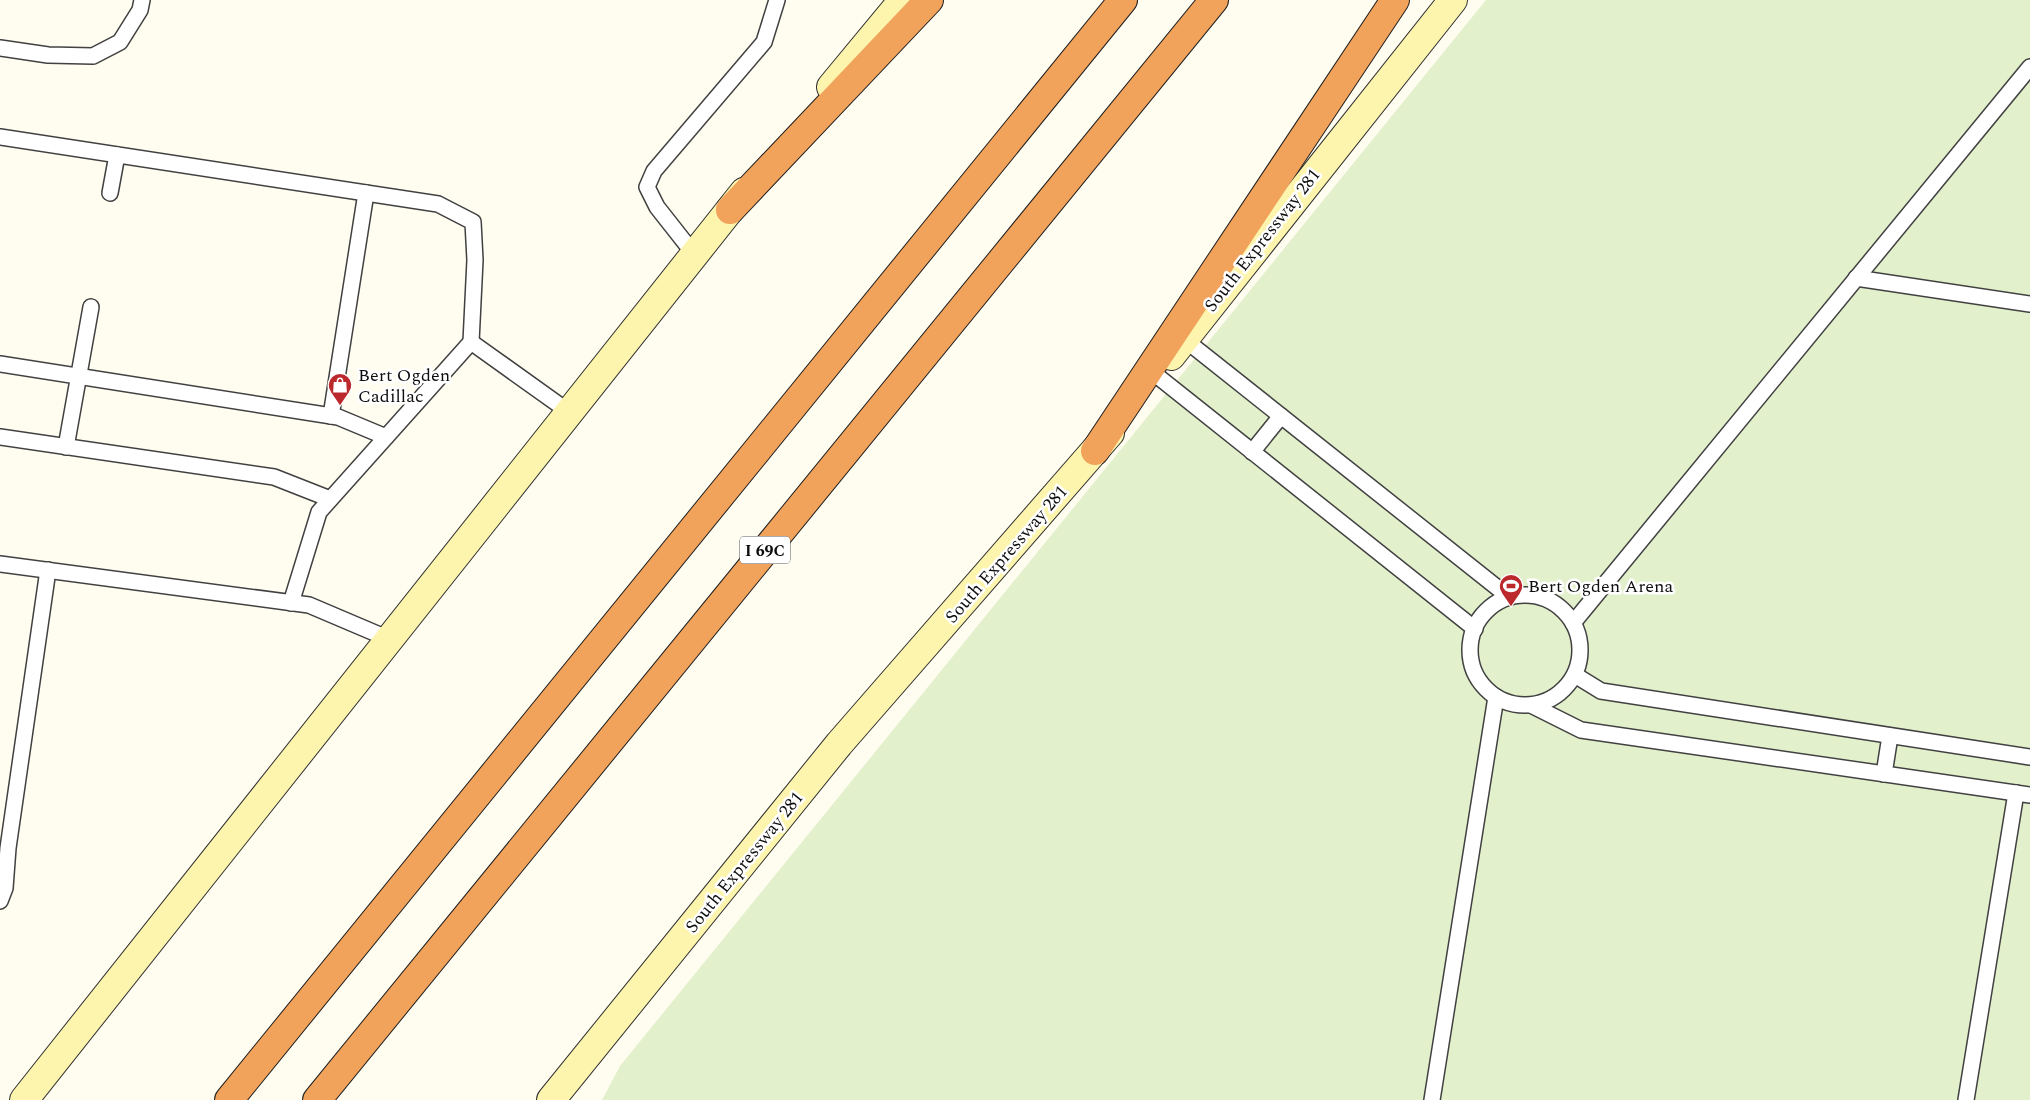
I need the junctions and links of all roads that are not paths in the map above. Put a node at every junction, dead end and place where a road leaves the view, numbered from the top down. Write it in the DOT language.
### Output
graph roads {
  1 [pos="142,0"];
  2 [pos="777,0"];
  3 [pos="903,0"];
  4 [pos="929,0"];
  5 [pos="1123,0"];
  6 [pos="1214,0"];
  7 [pos="1395,0"];
  8 [pos="1453,0"];
  9 [pos="0,48"];
  10 [pos="2030,67"];
  11 [pos="0,137"];
  12 [pos="117,155"];
  13 [pos="110,193"];
  14 [pos="366,193"];
  15 [pos="730,210"];
  16 [pos="694,254"];
  17 [pos="1856,278"];
  18 [pos="2030,304"];
  19 [pos="91,307"];
  20 [pos="1184,340"];
  21 [pos="471,342"];
  22 [pos="0,364"];
  23 [pos="1156,375"];
  24 [pos="80,376"];
  25 [pos="569,412"];
  26 [pos="331,416"];
  27 [pos="1281,416"];
  28 [pos="386,437"];
  29 [pos="0,438"];
  30 [pos="66,447"];
  31 [pos="1095,451"];
  32 [pos="1252,452"];
  33 [pos="330,499"];
  34 [pos="0,564"];
  35 [pos="48,570"];
  36 [pos="1510,597"];
  37 [pos="291,602"];
  38 [pos="1573,623"];
  39 [pos="1475,629"];
  40 [pos="389,639"];
  41 [pos="1575,675"];
  42 [pos="1496,696"];
  43 [pos="1530,705"];
  44 [pos="1890,736"];
  45 [pos="2030,757"];
  46 [pos="1884,774"];
  47 [pos="2023,794"];
  48 [pos="4,848"];
  49 [pos="0,901"];
  50 [pos="24,1100"];
  51 [pos="229,1100"];
  52 [pos="317,1100"];
  53 [pos="551,1100"];
  54 [pos="1432,1100"];
  55 [pos="1966,1100"];
  1 -- 9 [label="lane"];
  2 -- 16 [label="lane"];
  3 -- 15 [label="main road"];
  4 -- 15 [label="highway"];
  5 -- 51 [label="highway"];
  6 -- 52 [label="highway, I 69C"];
  7 -- 31 [label="highway"];
  8 -- 20 [label="main road, South Expressway 281"];
  10 -- 17 [label="lane"];
  11 -- 12 [label="lane"];
  12 -- 13 [label="lane"];
  12 -- 14 [label="lane"];
  14 -- 21 [label="lane"];
  14 -- 26 [label="lane"];
  15 -- 16 [label="main road"];
  16 -- 25 [label="main road"];
  17 -- 18 [label="lane"];
  17 -- 38 [label="lane"];
  19 -- 24 [label="lane"];
  20 -- 23 [label="main road, South Expressway 281"];
  20 -- 27 [label="lane"];
  21 -- 25 [label="lane"];
  21 -- 28 [label="lane"];
  22 -- 24 [label="lane"];
  23 -- 31 [label="main road, South Expressway 281"];
  23 -- 32 [label="lane"];
  24 -- 26 [label="lane"];
  24 -- 30 [label="lane"];
  25 -- 40 [label="main road"];
  26 -- 28 [label="lane"];
  27 -- 32 [label="lane"];
  27 -- 36 [label="lane"];
  28 -- 33 [label="lane"];
  29 -- 30 [label="lane"];
  30 -- 33 [label="lane"];
  31 -- 53 [label="main road, South Expressway 281"];
  32 -- 39 [label="lane"];
  33 -- 37 [label="lane"];
  34 -- 35 [label="lane"];
  35 -- 37 [label="lane"];
  35 -- 48 [label="lane"];
  36 -- 38 [label="lane"];
  36 -- 39 [label="lane"];
  37 -- 40 [label="lane"];
  38 -- 41 [label="lane"];
  39 -- 42 [label="lane"];
  40 -- 50 [label="main road"];
  41 -- 43 [label="lane"];
  41 -- 44 [label="lane"];
  42 -- 43 [label="lane"];
  42 -- 54 [label="lane"];
  43 -- 46 [label="lane"];
  44 -- 45 [label="lane"];
  44 -- 46 [label="lane"];
  46 -- 47 [label="lane"];
  47 -- 55 [label="lane"];
  48 -- 49 [label="lane"];
}
